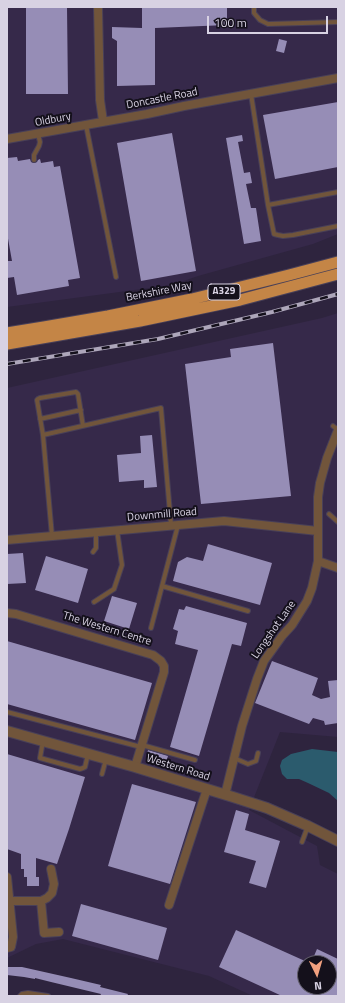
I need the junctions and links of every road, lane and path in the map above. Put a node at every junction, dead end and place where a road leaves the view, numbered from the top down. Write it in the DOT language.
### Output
graph roads {
  1 [pos="98,7"];
  2 [pos="254,7"];
  3 [pos="338,22"];
  4 [pos="338,78"];
  5 [pos="251,94"];
  6 [pos="104,121"];
  7 [pos="86,125"];
  8 [pos="38,134"];
  9 [pos="7,139"];
  10 [pos="34,160"];
  11 [pos="338,192"];
  12 [pos="268,205"];
  13 [pos="338,226"];
  14 [pos="338,262"];
  15 [pos="338,274"];
  16 [pos="116,277"];
  17 [pos="109,321"];
  18 [pos="74,327"];
  19 [pos="7,333"];
  20 [pos="7,344"];
  21 [pos="81,410"];
  22 [pos="40,419"];
  23 [pos="83,426"];
  24 [pos="336,428"];
  25 [pos="43,435"];
  26 [pos="329,514"];
  27 [pos="338,522"];
  28 [pos="174,525"];
  29 [pos="117,530"];
  30 [pos="318,531"];
  31 [pos="96,532"];
  32 [pos="52,536"];
  33 [pos="7,540"];
  34 [pos="93,552"];
  35 [pos="318,561"];
  36 [pos="338,568"];
  37 [pos="162,586"];
  38 [pos="94,602"];
  39 [pos="248,611"];
  40 [pos="7,613"];
  41 [pos="151,628"];
  42 [pos="7,712"];
  43 [pos="7,731"];
  44 [pos="43,741"];
  45 [pos="141,746"];
  46 [pos="258,753"];
  47 [pos="88,754"];
  48 [pos="234,758"];
  49 [pos="106,759"];
  50 [pos="195,760"];
  51 [pos="136,767"];
  52 [pos="102,774"];
  53 [pos="207,789"];
  54 [pos="225,794"];
  55 [pos="308,826"];
  56 [pos="338,841"];
  57 [pos="302,842"];
  58 [pos="51,869"];
  59 [pos="7,877"];
  60 [pos="9,901"];
  61 [pos="41,901"];
  62 [pos="169,905"];
  63 [pos="9,916"];
  64 [pos="59,932"];
  65 [pos="7,948"];
  66 [pos="20,996"];
  67 [pos="48,996"];
  1 -- 6 [label="street"];
  2 -- 3 [label="lane"];
  4 -- 5 [label="street, Doncastle Road"];
  5 -- 6 [label="street, Doncastle Road"];
  5 -- 12 [label="lane"];
  6 -- 7 [label="street, Oldbury"];
  7 -- 8 [label="street, Oldbury"];
  7 -- 16 [label="lane"];
  8 -- 9 [label="street, Oldbury"];
  8 -- 10 [label="lane"];
  11 -- 12 [label="lane"];
  12 -- 13 [label="lane"];
  14 -- 17 [label="highway, Berkshire Way / A329"];
  15 -- 17 [label="highway, Berkshire Way / A329"];
  17 -- 18 [label="highway, Berkshire Way / A329"];
  18 -- 19 [label="highway, Berkshire Way / A329"];
  18 -- 20 [label="highway, Berkshire Way / A329"];
  21 -- 22 [label="lane"];
  21 -- 22 [label="lane"];
  21 -- 23 [label="lane"];
  22 -- 25 [label="lane"];
  23 -- 25 [label="lane"];
  23 -- 28 [label="lane"];
  24 -- 30 [label="street, Longshot Lane"];
  25 -- 32 [label="lane"];
  26 -- 27 [label="lane"];
  28 -- 29 [label="street, Downmill Road"];
  28 -- 30 [label="street, Downmill Road"];
  28 -- 37 [label="lane"];
  29 -- 31 [label="street, Downmill Road"];
  29 -- 38 [label="lane"];
  30 -- 35 [label="street, Longshot Lane"];
  31 -- 32 [label="street, Downmill Road"];
  31 -- 34 [label="lane"];
  32 -- 33 [label="street, Downmill Road"];
  35 -- 36 [label="street"];
  35 -- 48 [label="street, Longshot Lane"];
  37 -- 39 [label="lane"];
  37 -- 41 [label="lane"];
  40 -- 45 [label="street, The Western Centre"];
  42 -- 45 [label="lane"];
  43 -- 44 [label="street, Western Road"];
  44 -- 47 [label="street, Western Road"];
  44 -- 47 [label="lane"];
  45 -- 50 [label="lane"];
  45 -- 51 [label="street, The Western Centre"];
  46 -- 48 [label="lane"];
  47 -- 49 [label="street, Western Road"];
  48 -- 54 [label="street, Longshot Lane"];
  49 -- 51 [label="street, Western Road"];
  49 -- 52 [label="lane"];
  51 -- 53 [label="street, Western Road"];
  53 -- 54 [label="street, Western Road"];
  53 -- 62 [label="street"];
  54 -- 55 [label="street, Western Road"];
  55 -- 56 [label="street, Western Road"];
  55 -- 57 [label="lane"];
  58 -- 61 [label="street"];
  59 -- 60 [label="street"];
  60 -- 61 [label="street"];
  60 -- 63 [label="street"];
  61 -- 64 [label="street"];
  63 -- 65 [label="street"];
  66 -- 67 [label="lane"];
}
